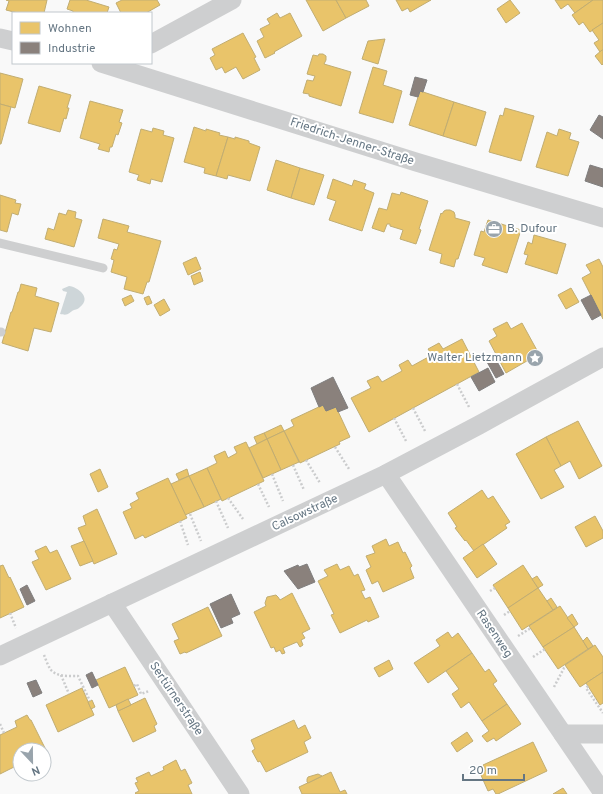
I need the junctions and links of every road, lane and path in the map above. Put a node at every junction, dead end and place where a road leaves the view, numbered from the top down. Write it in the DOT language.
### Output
graph roads {
  1 [pos="232,0"];
  2 [pos="0,38"];
  3 [pos="12,41"];
  4 [pos="152,43"];
  5 [pos="109,64"];
  6 [pos="603,218"];
  7 [pos="0,242"];
  8 [pos="103,268"];
  9 [pos="603,357"];
  10 [pos="457,384"];
  11 [pos="413,408"];
  12 [pos="394,418"];
  13 [pos="479,425"];
  14 [pos="335,447"];
  15 [pos="435,449"];
  16 [pos="416,459"];
  17 [pos="306,460"];
  18 [pos="292,465"];
  19 [pos="272,474"];
  20 [pos="386,474"];
  21 [pos="258,484"];
  22 [pos="360,487"];
  23 [pos="228,498"];
  24 [pos="331,500"];
  25 [pos="216,501"];
  26 [pos="312,509"];
  27 [pos="190,514"];
  28 [pos="180,521"];
  29 [pos="285,522"];
  30 [pos="254,536"];
  31 [pos="235,545"];
  32 [pos="202,561"];
  33 [pos="112,603"];
  34 [pos="37,638"];
  35 [pos="0,656"];
  36 [pos="61,675"];
  37 [pos="588,686"];
  38 [pos="69,694"];
  39 [pos="90,701"];
  40 [pos="603,713"];
  41 [pos="0,724"];
  42 [pos="4,733"];
  43 [pos="563,734"];
  44 [pos="603,734"];
  45 [pos="603,793"];
  46 [pos="240,794"];
  1 -- 4 [label="street"];
  2 -- 3 [label="street"];
  5 -- 6 [label="street, Friedrich-Jenner-Straße"];
  7 -- 8 [label="lane"];
  9 -- 13 [label="street, Calsowstraße"];
  10 -- 13 [label="path"];
  11 -- 15 [label="path"];
  12 -- 16 [label="path"];
  13 -- 15 [label="street, Calsowstraße"];
  14 -- 22 [label="path"];
  15 -- 16 [label="street, Calsowstraße"];
  16 -- 20 [label="street, Calsowstraße"];
  17 -- 24 [label="path"];
  18 -- 26 [label="path"];
  19 -- 29 [label="path"];
  20 -- 22 [label="street, Calsowstraße"];
  20 -- 43 [label="street, Rasenweg"];
  21 -- 29 [label="path"];
  22 -- 24 [label="street, Calsowstraße"];
  23 -- 30 [label="path"];
  24 -- 26 [label="street, Calsowstraße"];
  25 -- 31 [label="path"];
  26 -- 29 [label="street, Calsowstraße"];
  27 -- 32 [label="path"];
  28 -- 32 [label="path"];
  29 -- 30 [label="street, Calsowstraße"];
  30 -- 31 [label="street, Calsowstraße"];
  31 -- 32 [label="street, Calsowstraße"];
  32 -- 33 [label="street, Calsowstraße"];
  33 -- 34 [label="street, Calsowstraße"];
  33 -- 46 [label="street, Sertürnerstraße"];
  34 -- 35 [label="street, Calsowstraße"];
  34 -- 36 [label="path"];
  36 -- 38 [label="path"];
  36 -- 39 [label="path"];
  37 -- 40 [label="path"];
  41 -- 42 [label="path"];
  43 -- 44 [label="street"];
  43 -- 45 [label="street, Rasenweg"];
}
